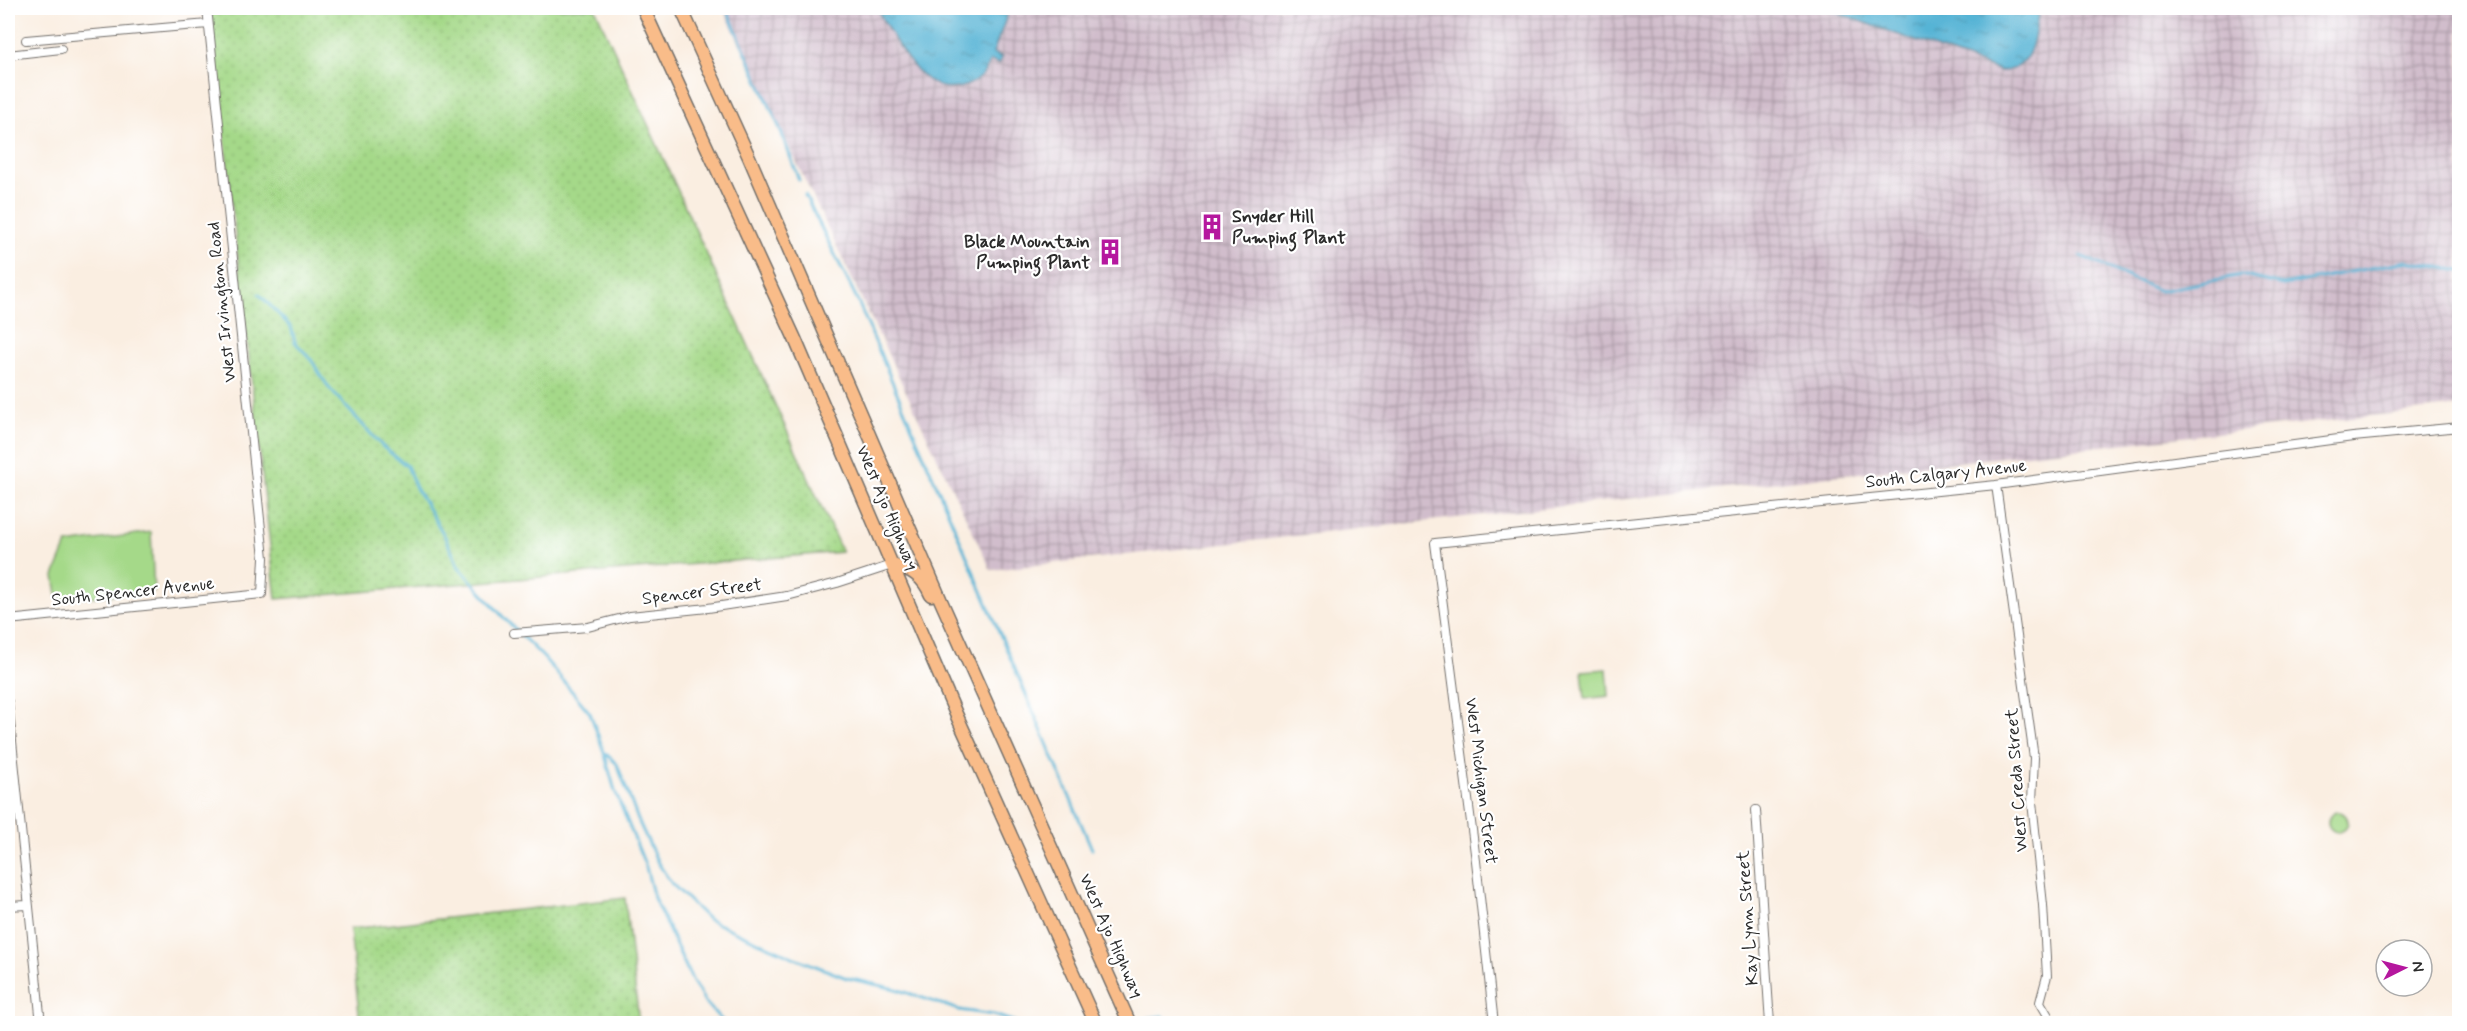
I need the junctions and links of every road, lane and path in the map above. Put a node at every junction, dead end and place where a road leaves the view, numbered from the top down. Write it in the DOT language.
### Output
graph roads {
  1 [pos="207,8"];
  2 [pos="643,8"];
  3 [pos="681,8"];
  4 [pos="208,24"];
  5 [pos="26,40"];
  6 [pos="61,49"];
  7 [pos="8,55"];
  8 [pos="2460,427"];
  9 [pos="1996,485"];
  10 [pos="1435,543"];
  11 [pos="892,565"];
  12 [pos="262,594"];
  13 [pos="8,620"];
  14 [pos="514,633"];
  15 [pos="963,649"];
  16 [pos="8,702"];
  17 [pos="1756,810"];
  18 [pos="27,905"];
  19 [pos="8,906"];
  20 [pos="41,1023"];
  21 [pos="1096,1023"];
  22 [pos="1130,1023"];
  23 [pos="1494,1023"];
  24 [pos="1770,1023"];
  25 [pos="2053,1023"];
  1 -- 4 [label="street, West Irvington Road"];
  2 -- 11 [label="main road, West Ajo Highway"];
  3 -- 15 [label="main road, West Ajo Highway"];
  4 -- 5 [label="street"];
  4 -- 12 [label="street, West Irvington Road"];
  6 -- 7 [label="street"];
  8 -- 9 [label="street, South Calgary Avenue"];
  9 -- 10 [label="street, South Calgary Avenue"];
  9 -- 25 [label="street, West Creda Street"];
  10 -- 23 [label="street, West Michigan Street"];
  11 -- 14 [label="street, Spencer Street"];
  11 -- 15 [label="main road"];
  11 -- 21 [label="main road, West Ajo Highway"];
  12 -- 13 [label="street, South Spencer Avenue"];
  15 -- 22 [label="main road, West Ajo Highway"];
  16 -- 18 [label="street"];
  17 -- 24 [label="street, Kay Lynn Street"];
  18 -- 19 [label="street"];
  18 -- 20 [label="street"];
}
